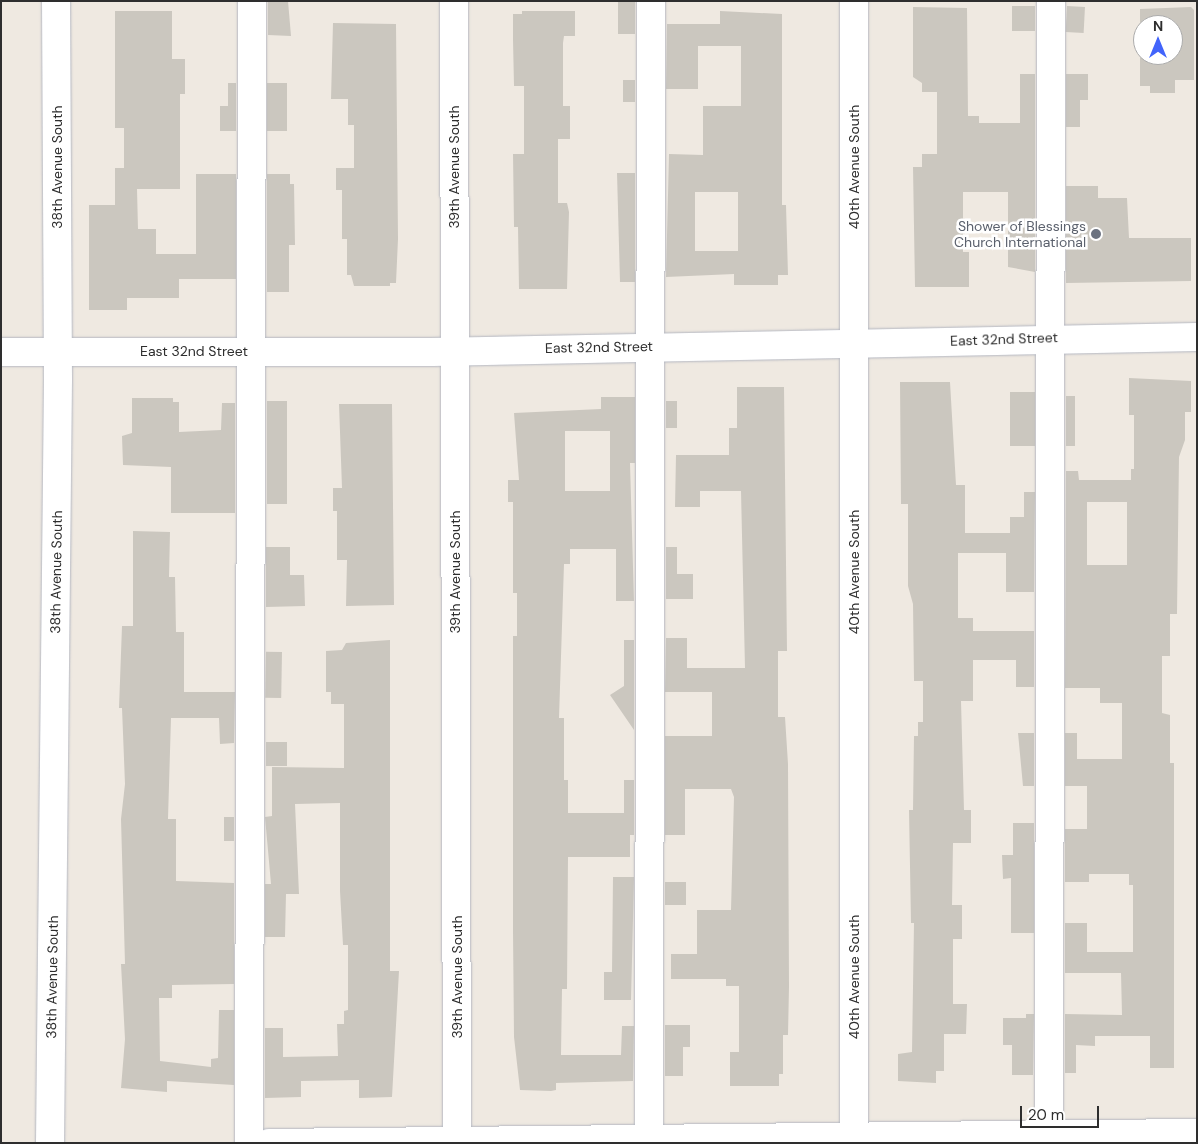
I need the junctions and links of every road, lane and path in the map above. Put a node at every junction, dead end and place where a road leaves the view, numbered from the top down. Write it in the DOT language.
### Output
graph roads {
  1 [pos="56,1"];
  2 [pos="252,1"];
  3 [pos="454,1"];
  4 [pos="651,1"];
  5 [pos="854,1"];
  6 [pos="1052,1"];
  7 [pos="1051,337"];
  8 [pos="1197,337"];
  9 [pos="854,344"];
  10 [pos="653,346"];
  11 [pos="58,351"];
  12 [pos="250,351"];
  13 [pos="1,352"];
  14 [pos="453,352"];
  15 [pos="1197,1133"];
  16 [pos="1049,1138"];
  17 [pos="854,1139"];
  18 [pos="649,1140"];
  19 [pos="457,1142"];
  20 [pos="50,1143"];
  21 [pos="249,1143"];
  22 [pos="269,1143"];
  1 -- 11 [label="street, 38th Avenue South"];
  2 -- 12 [label="street"];
  3 -- 14 [label="street, 39th Avenue South"];
  4 -- 10 [label="street"];
  5 -- 9 [label="street, 40th Avenue South"];
  6 -- 7 [label="street"];
  7 -- 8 [label="street, East 32nd Street"];
  7 -- 9 [label="street, East 32nd Street"];
  7 -- 16 [label="street"];
  9 -- 10 [label="street, East 32nd Street"];
  9 -- 17 [label="street, 40th Avenue South"];
  10 -- 14 [label="street, East 32nd Street"];
  10 -- 18 [label="street"];
  11 -- 12 [label="street, East 32nd Street"];
  11 -- 13 [label="street, East 32nd Street"];
  11 -- 20 [label="street, 38th Avenue South"];
  12 -- 14 [label="street, East 32nd Street"];
  12 -- 21 [label="street"];
  14 -- 19 [label="street, 39th Avenue South"];
  15 -- 16 [label="street"];
  16 -- 17 [label="street"];
  17 -- 18 [label="street"];
  18 -- 19 [label="street"];
  19 -- 22 [label="street"];
}
